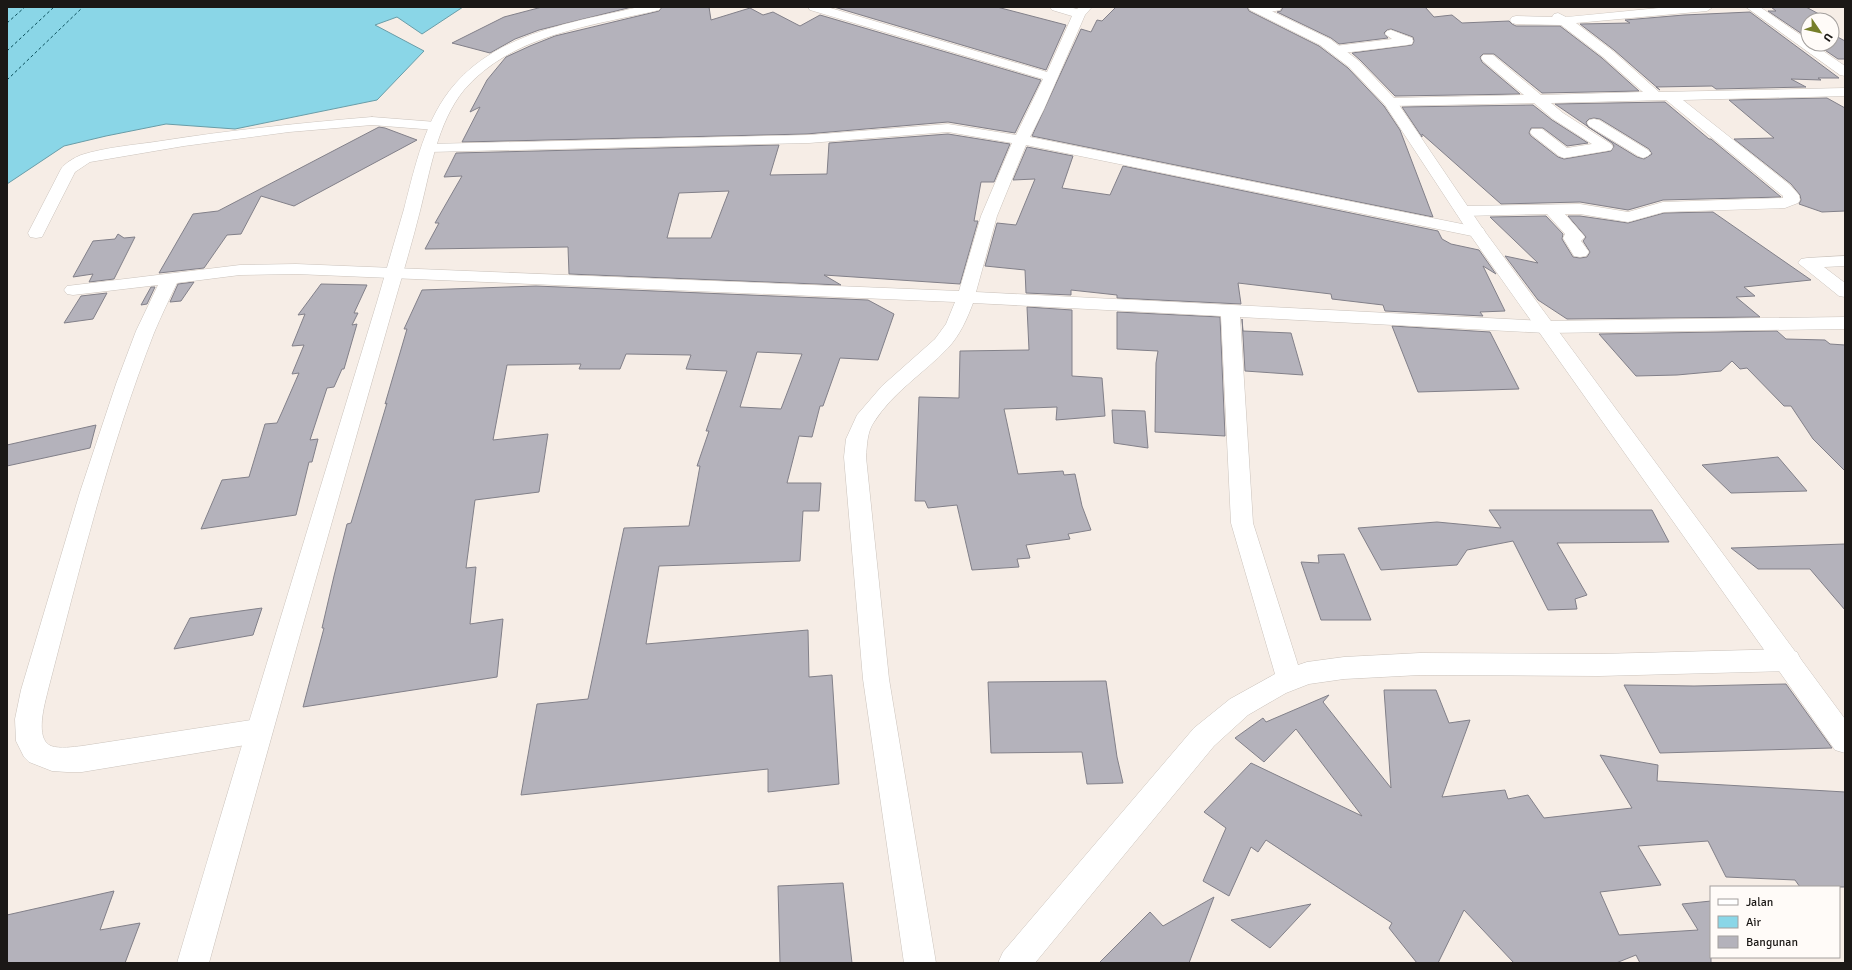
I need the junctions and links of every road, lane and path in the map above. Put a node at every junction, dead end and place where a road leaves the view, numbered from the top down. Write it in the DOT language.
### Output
graph roads {
  1 [pos="655,7"];
  2 [pos="814,7"];
  3 [pos="1056,7"];
  4 [pos="1542,7"];
  5 [pos="1707,7"];
  6 [pos="1752,7"];
  7 [pos="1263,8"];
  8 [pos="1083,11"];
  9 [pos="1516,20"];
  10 [pos="1562,20"];
  11 [pos="1391,34"];
  12 [pos="1335,50"];
  13 [pos="1488,58"];
  14 [pos="1845,72"];
  15 [pos="1051,77"];
  16 [pos="1845,92"];
  17 [pos="1663,96"];
  18 [pos="1561,98"];
  19 [pos="1537,99"];
  20 [pos="1390,102"];
  21 [pos="436,126"];
  22 [pos="1537,132"];
  23 [pos="1022,140"];
  24 [pos="429,148"];
  25 [pos="1643,153"];
  26 [pos="1552,209"];
  27 [pos="1463,211"];
  28 [pos="1478,232"];
  29 [pos="36,233"];
  30 [pos="1580,252"];
  31 [pos="1845,261"];
  32 [pos="395,272"];
  33 [pos="169,280"];
  34 [pos="73,290"];
  35 [pos="1845,292"];
  36 [pos="966,297"];
  37 [pos="1230,310"];
  38 [pos="1845,323"];
  39 [pos="1546,327"];
  40 [pos="1788,660"];
  41 [pos="1290,680"];
  42 [pos="258,731"];
  43 [pos="1845,741"];
  44 [pos="193,963"];
  45 [pos="920,963"];
  46 [pos="1014,963"];
  1 -- 21 [label="main road"];
  2 -- 15 [label="main road"];
  3 -- 8 [label="main road"];
  4 -- 10 [label="main road"];
  5 -- 10 [label="main road"];
  6 -- 14 [label="main road"];
  7 -- 12 [label="main road"];
  8 -- 15 [label="main road"];
  9 -- 10 [label="main road"];
  10 -- 17 [label="main road"];
  11 -- 12 [label="main road"];
  12 -- 20 [label="main road"];
  13 -- 19 [label="main road"];
  15 -- 23 [label="main road"];
  16 -- 17 [label="main road"];
  17 -- 18 [label="main road"];
  17 -- 26 [label="main road"];
  18 -- 19 [label="main road"];
  18 -- 25 [label="main road"];
  19 -- 20 [label="main road"];
  19 -- 22 [label="main road"];
  20 -- 27 [label="main road"];
  21 -- 24 [label="main road"];
  21 -- 29 [label="main road"];
  23 -- 24 [label="main road"];
  23 -- 28 [label="main road"];
  23 -- 36 [label="main road"];
  24 -- 32 [label="main road"];
  26 -- 27 [label="main road"];
  26 -- 30 [label="main road"];
  27 -- 28 [label="main road"];
  28 -- 39 [label="main road"];
  31 -- 35 [label="main road"];
  32 -- 33 [label="main road"];
  32 -- 36 [label="main road"];
  32 -- 42 [label="main road"];
  33 -- 34 [label="main road"];
  33 -- 42 [label="main road"];
  36 -- 37 [label="main road"];
  36 -- 45 [label="main road"];
  37 -- 39 [label="main road"];
  37 -- 41 [label="main road"];
  38 -- 39 [label="main road"];
  39 -- 40 [label="main road"];
  40 -- 41 [label="main road"];
  40 -- 43 [label="main road"];
  41 -- 46 [label="main road"];
  42 -- 44 [label="main road"];
}
